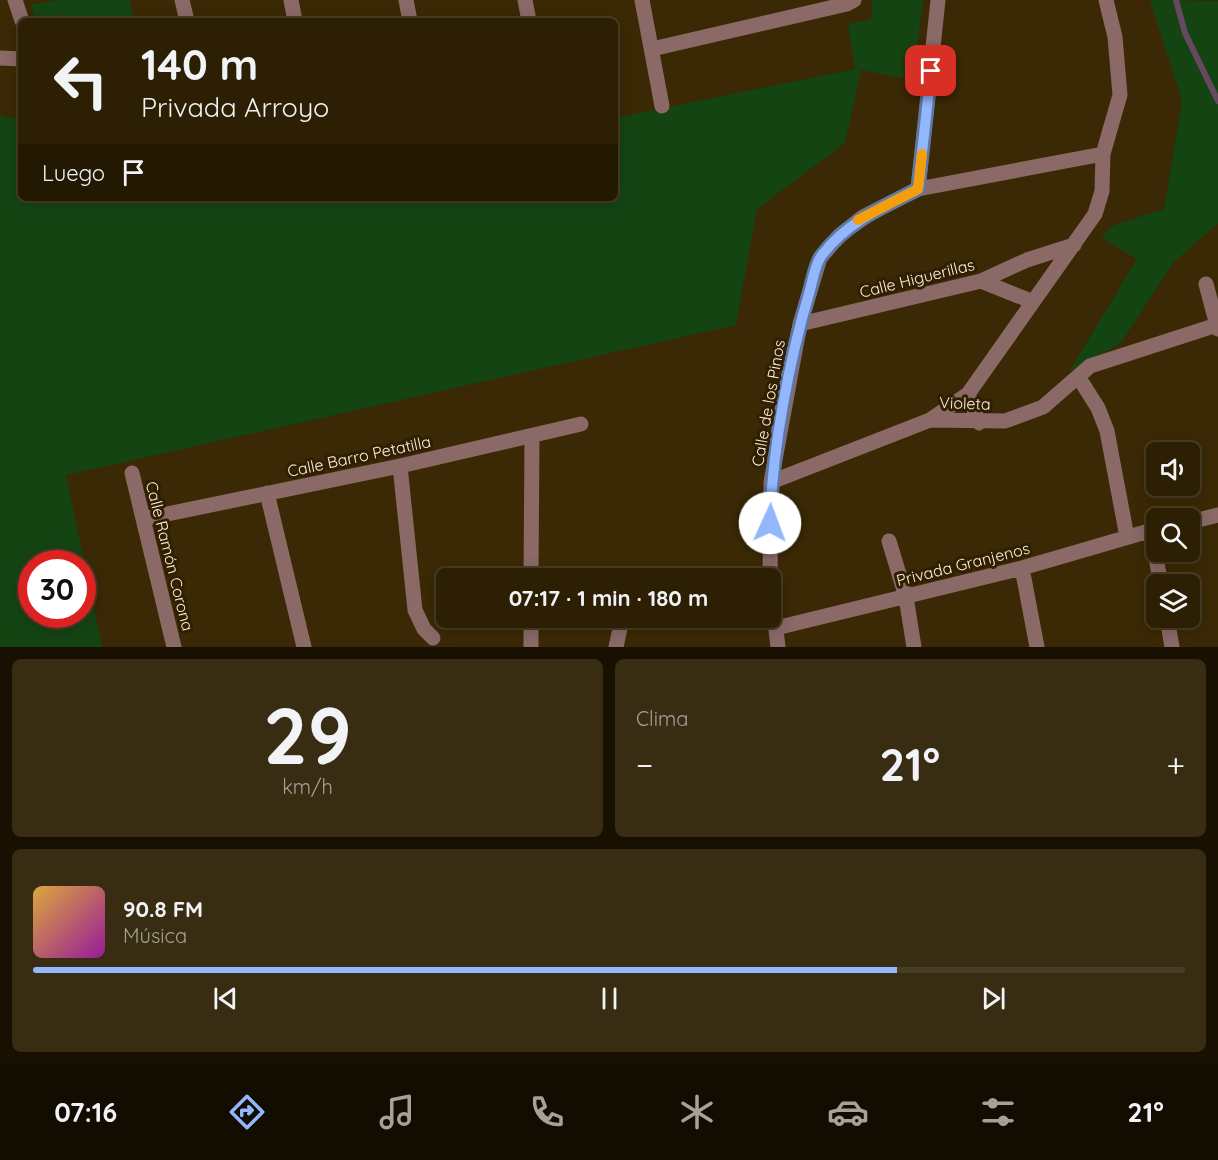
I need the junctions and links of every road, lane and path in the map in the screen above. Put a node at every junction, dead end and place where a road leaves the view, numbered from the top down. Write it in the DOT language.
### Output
graph roads {
  1 [pos="15,0"];
  2 [pos="182,0"];
  3 [pos="291,0"];
  4 [pos="405,0"];
  5 [pos="525,0"];
  6 [pos="642,0"];
  7 [pos="854,0"];
  8 [pos="938,0"];
  9 [pos="1106,0"];
  10 [pos="21,18"];
  11 [pos="186,18"];
  12 [pos="294,18"];
  13 [pos="409,18"];
  14 [pos="528,18"];
  15 [pos="652,50"];
  16 [pos="0,58"];
  17 [pos="18,59"];
  18 [pos="662,106"];
  19 [pos="1103,154"];
  20 [pos="918,189"];
  21 [pos="1074,245"];
  22 [pos="981,281"];
  23 [pos="1206,284"];
  24 [pos="1031,300"];
  25 [pos="800,324"];
  26 [pos="1218,327"];
  27 [pos="1080,378"];
  28 [pos="968,394"];
  29 [pos="930,420"];
  30 [pos="979,423"];
  31 [pos="581,424"];
  32 [pos="532,437"];
  33 [pos="400,466"];
  34 [pos="132,473"];
  35 [pos="771,482"];
  36 [pos="267,493"];
  37 [pos="1218,515"];
  38 [pos="142,519"];
  39 [pos="1200,520"];
  40 [pos="1146,532"];
  41 [pos="1127,537"];
  42 [pos="889,541"];
  43 [pos="531,568"];
  44 [pos="769,568"];
  45 [pos="1022,568"];
  46 [pos="906,597"];
  47 [pos="781,627"];
  48 [pos="531,628"];
  49 [pos="620,628"];
  50 [pos="776,628"];
  51 [pos="1169,628"];
  52 [pos="434,638"];
  53 [pos="174,647"];
  54 [pos="304,647"];
  55 [pos="531,647"];
  56 [pos="616,647"];
  57 [pos="778,647"];
  58 [pos="914,647"];
  59 [pos="1037,647"];
  60 [pos="1172,647"];
  1 -- 10 [label="street"];
  2 -- 11 [label="street"];
  3 -- 12 [label="street"];
  4 -- 13 [label="street"];
  5 -- 14 [label="street"];
  6 -- 15 [label="street"];
  7 -- 15 [label="street"];
  8 -- 20 [label="street"];
  9 -- 19 [label="street"];
  15 -- 18 [label="street"];
  16 -- 17 [label="street"];
  19 -- 20 [label="street, Calle de los Pinos"];
  19 -- 21 [label="street"];
  20 -- 25 [label="street, Calle de los Pinos"];
  21 -- 22 [label="street, Calle Higuerillas"];
  21 -- 24 [label="street"];
  22 -- 24 [label="street"];
  22 -- 25 [label="street, Calle Higuerillas"];
  23 -- 26 [label="street"];
  24 -- 28 [label="street"];
  25 -- 35 [label="street, Calle de los Pinos"];
  26 -- 27 [label="street, Violeta"];
  27 -- 30 [label="street, Violeta"];
  27 -- 41 [label="street"];
  28 -- 29 [label="street"];
  28 -- 30 [label="street"];
  29 -- 30 [label="street, Violeta"];
  29 -- 35 [label="street, Violeta"];
  31 -- 32 [label="street, Calle Barro Petatilla"];
  32 -- 33 [label="street, Calle Barro Petatilla"];
  32 -- 43 [label="street"];
  33 -- 36 [label="street, Calle Barro Petatilla"];
  33 -- 52 [label="street"];
  34 -- 38 [label="street, Calle Ramón Corona"];
  35 -- 44 [label="street, Calle de los Pinos"];
  36 -- 38 [label="street, Calle Barro Petatilla"];
  36 -- 54 [label="street"];
  37 -- 39 [label="street"];
  38 -- 53 [label="street, Calle Ramón Corona"];
  40 -- 41 [label="street, Privada Granjenos"];
  41 -- 45 [label="street, Privada Granjenos"];
  42 -- 46 [label="street"];
  45 -- 46 [label="street, Privada Granjenos"];
  45 -- 59 [label="street"];
  46 -- 47 [label="street, Privada Granjenos"];
  46 -- 58 [label="street"];
  48 -- 55 [label="street"];
  49 -- 56 [label="street"];
  50 -- 57 [label="street"];
  51 -- 60 [label="street"];
}
